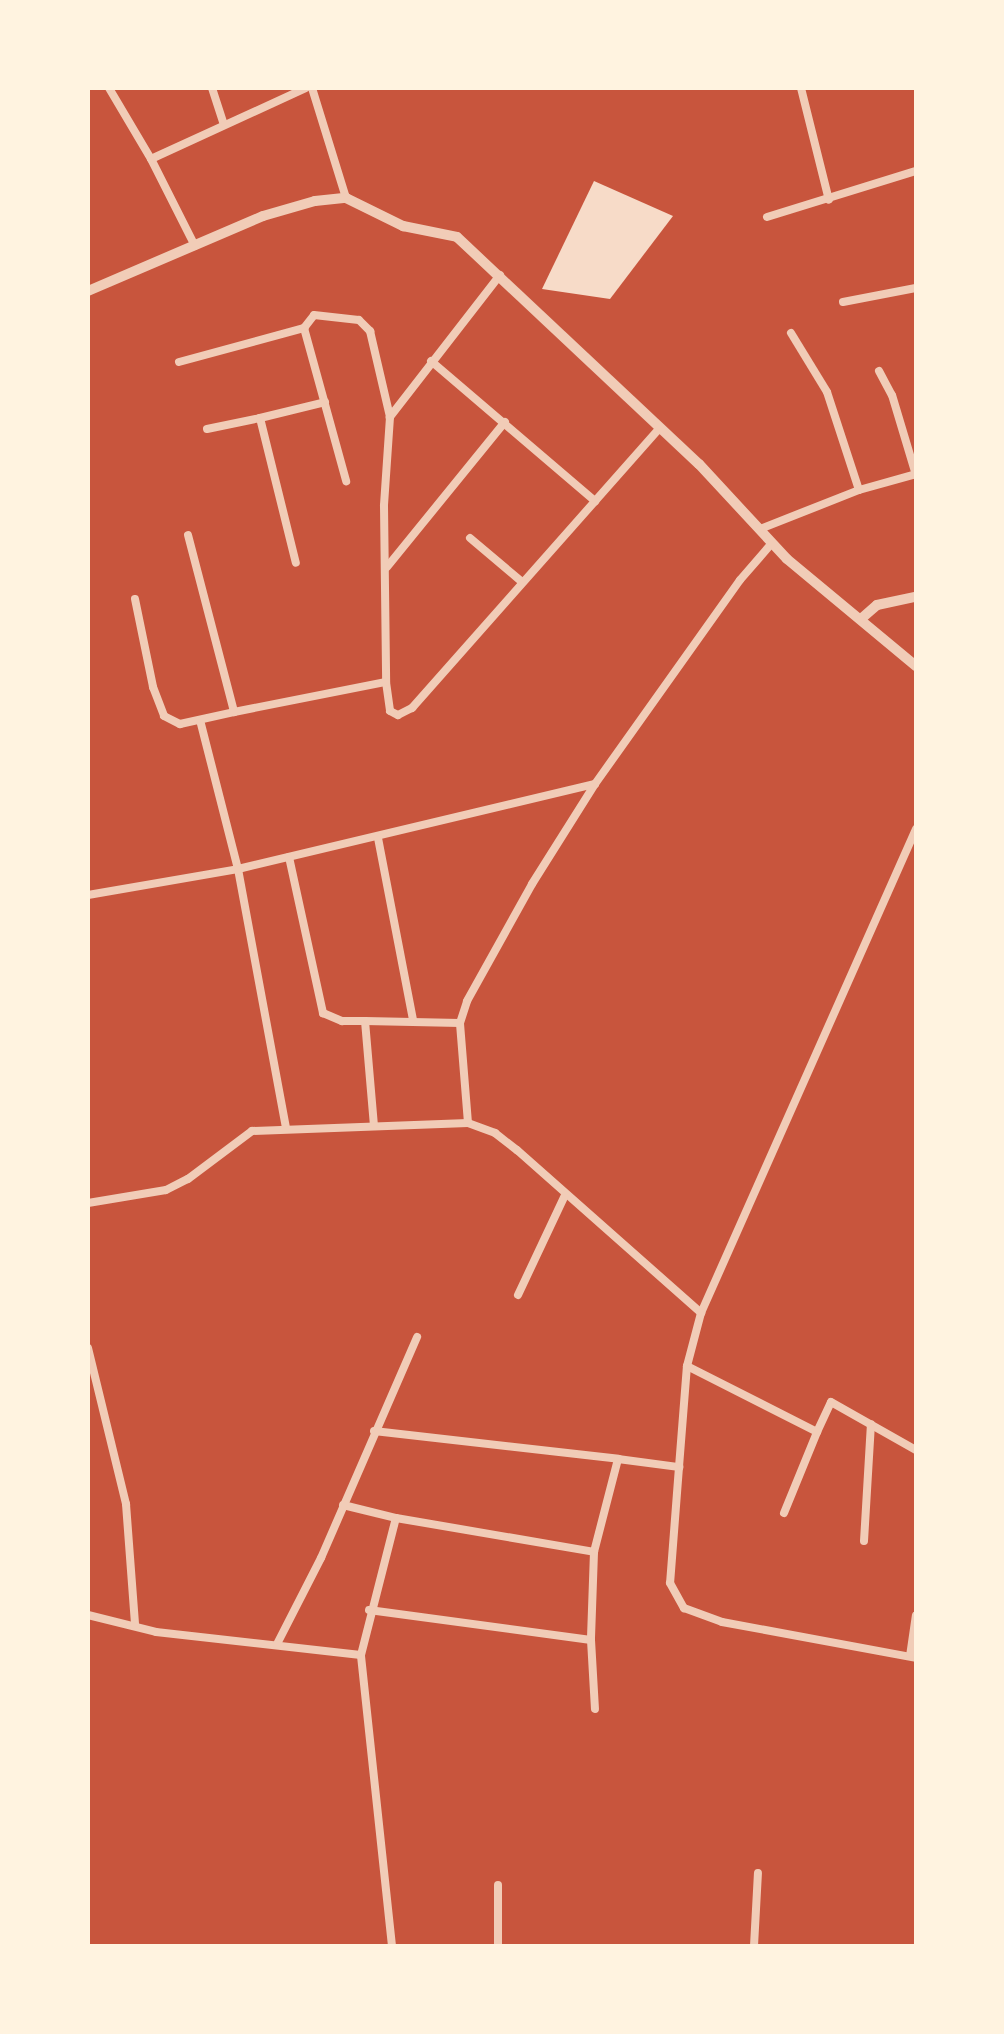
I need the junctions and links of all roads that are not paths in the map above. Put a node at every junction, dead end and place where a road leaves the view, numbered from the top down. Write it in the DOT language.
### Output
graph roads {
  1 [pos="109,88"];
  2 [pos="212,88"];
  3 [pos="309,88"];
  4 [pos="801,88"];
  5 [pos="223,122"];
  6 [pos="151,159"];
  7 [pos="916,171"];
  8 [pos="346,198"];
  9 [pos="830,200"];
  10 [pos="767,218"];
  11 [pos="195,246"];
  12 [pos="500,275"];
  13 [pos="916,288"];
  14 [pos="88,291"];
  15 [pos="843,302"];
  16 [pos="304,328"];
  17 [pos="790,333"];
  18 [pos="431,361"];
  19 [pos="179,362"];
  20 [pos="879,371"];
  21 [pos="326,402"];
  22 [pos="390,417"];
  23 [pos="260,418"];
  24 [pos="505,422"];
  25 [pos="660,428"];
  26 [pos="207,429"];
  27 [pos="916,474"];
  28 [pos="346,482"];
  29 [pos="859,490"];
  30 [pos="595,501"];
  31 [pos="760,529"];
  32 [pos="188,535"];
  33 [pos="470,538"];
  34 [pos="772,543"];
  35 [pos="296,564"];
  36 [pos="387,568"];
  37 [pos="522,582"];
  38 [pos="916,597"];
  39 [pos="135,599"];
  40 [pos="862,618"];
  41 [pos="916,666"];
  42 [pos="386,682"];
  43 [pos="234,712"];
  44 [pos="200,720"];
  45 [pos="596,784"];
  46 [pos="916,829"];
  47 [pos="378,838"];
  48 [pos="289,857"];
  49 [pos="238,869"];
  50 [pos="88,895"];
  51 [pos="414,1019"];
  52 [pos="366,1021"];
  53 [pos="460,1024"];
  54 [pos="468,1123"];
  55 [pos="374,1126"];
  56 [pos="286,1128"];
  57 [pos="564,1195"];
  58 [pos="88,1203"];
  59 [pos="518,1295"];
  60 [pos="701,1313"];
  61 [pos="417,1336"];
  62 [pos="88,1348"];
  63 [pos="687,1366"];
  64 [pos="870,1424"];
  65 [pos="374,1432"];
  66 [pos="817,1432"];
  67 [pos="916,1450"];
  68 [pos="618,1459"];
  69 [pos="679,1466"];
  70 [pos="343,1505"];
  71 [pos="784,1513"];
  72 [pos="396,1518"];
  73 [pos="864,1542"];
  74 [pos="594,1552"];
  75 [pos="369,1610"];
  76 [pos="88,1615"];
  77 [pos="916,1615"];
  78 [pos="134,1625"];
  79 [pos="591,1640"];
  80 [pos="277,1644"];
  81 [pos="361,1655"];
  82 [pos="913,1657"];
  83 [pos="596,1710"];
  84 [pos="758,1872"];
  85 [pos="498,1885"];
  86 [pos="392,1946"];
  87 [pos="498,1946"];
  88 [pos="754,1946"];
  1 -- 6 [label="street"];
  2 -- 5 [label="street"];
  3 -- 5 [label="street"];
  3 -- 8 [label="street"];
  4 -- 9 [label="street"];
  5 -- 6 [label="street"];
  6 -- 11 [label="street"];
  7 -- 9 [label="street"];
  8 -- 11 [label="street"];
  8 -- 12 [label="street"];
  9 -- 10 [label="street"];
  11 -- 14 [label="street"];
  12 -- 18 [label="street"];
  12 -- 25 [label="street"];
  13 -- 15 [label="street"];
  16 -- 19 [label="street"];
  16 -- 21 [label="street"];
  16 -- 22 [label="street"];
  17 -- 29 [label="street"];
  18 -- 22 [label="street"];
  18 -- 24 [label="street"];
  20 -- 27 [label="street"];
  21 -- 23 [label="street"];
  21 -- 28 [label="street"];
  22 -- 36 [label="street"];
  23 -- 26 [label="street"];
  23 -- 35 [label="street"];
  24 -- 30 [label="street"];
  24 -- 36 [label="street"];
  25 -- 30 [label="street"];
  25 -- 31 [label="street"];
  27 -- 29 [label="street"];
  29 -- 31 [label="street"];
  30 -- 37 [label="street"];
  31 -- 34 [label="street"];
  32 -- 43 [label="street"];
  33 -- 37 [label="street"];
  34 -- 40 [label="street"];
  34 -- 45 [label="street"];
  36 -- 42 [label="street"];
  37 -- 42 [label="street"];
  38 -- 40 [label="street"];
  39 -- 44 [label="street"];
  40 -- 41 [label="street"];
  42 -- 43 [label="street"];
  43 -- 44 [label="street"];
  44 -- 49 [label="street"];
  45 -- 47 [label="street"];
  45 -- 53 [label="street"];
  46 -- 60 [label="street"];
  47 -- 48 [label="street"];
  47 -- 51 [label="street"];
  48 -- 49 [label="street"];
  48 -- 52 [label="street"];
  49 -- 50 [label="street"];
  49 -- 56 [label="street"];
  51 -- 52 [label="street"];
  51 -- 53 [label="street"];
  52 -- 55 [label="street"];
  53 -- 54 [label="street"];
  54 -- 55 [label="street"];
  54 -- 57 [label="street"];
  55 -- 56 [label="street"];
  56 -- 58 [label="street"];
  57 -- 59 [label="street"];
  57 -- 60 [label="street"];
  60 -- 63 [label="street"];
  61 -- 65 [label="street"];
  62 -- 78 [label="street"];
  63 -- 66 [label="street"];
  63 -- 69 [label="street"];
  64 -- 66 [label="street"];
  64 -- 67 [label="street"];
  64 -- 73 [label="street"];
  65 -- 68 [label="street"];
  65 -- 70 [label="street"];
  66 -- 71 [label="street"];
  68 -- 69 [label="street"];
  68 -- 74 [label="street"];
  69 -- 82 [label="street"];
  70 -- 72 [label="street"];
  70 -- 80 [label="street"];
  72 -- 74 [label="street"];
  72 -- 75 [label="street"];
  74 -- 79 [label="street"];
  75 -- 79 [label="street"];
  75 -- 81 [label="street"];
  76 -- 78 [label="street"];
  77 -- 82 [label="street"];
  78 -- 80 [label="street"];
  79 -- 83 [label="street"];
  80 -- 81 [label="street"];
  81 -- 86 [label="street"];
  84 -- 88 [label="street"];
  85 -- 87 [label="street"];
}
